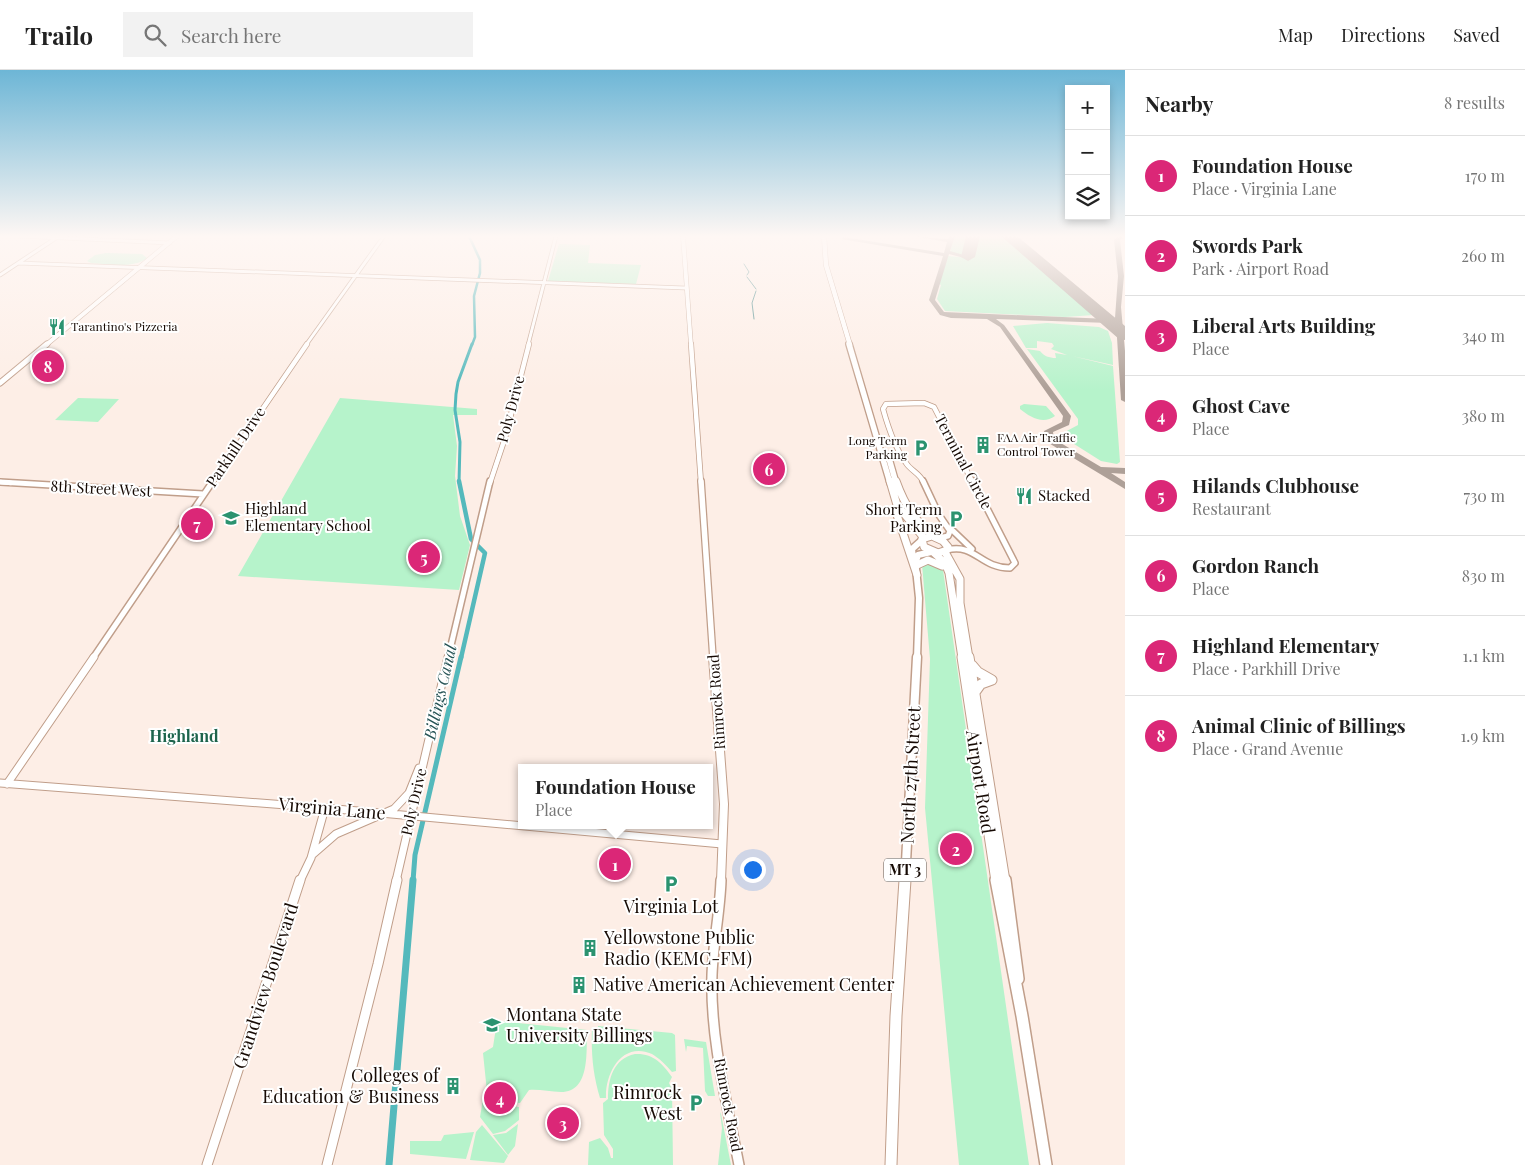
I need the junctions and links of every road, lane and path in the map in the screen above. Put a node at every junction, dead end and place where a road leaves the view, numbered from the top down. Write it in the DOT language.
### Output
graph roads {
  1 [pos="115,287"];
  2 [pos="347,287"];
  3 [pos="543,287"];
  4 [pos="660,287"];
  5 [pos="832,287"];
  6 [pos="685,288"];
  7 [pos="0,383"];
  8 [pos="864,395"];
  9 [pos="886,466"];
  10 [pos="0,482"];
  11 [pos="203,494"];
  12 [pos="944,523"];
  13 [pos="938,538"];
  14 [pos="922,539"];
  15 [pos="946,551"];
  16 [pos="932,552"];
  17 [pos="976,554"];
  18 [pos="916,570"];
  19 [pos="949,579"];
  20 [pos="972,664"];
  21 [pos="976,691"];
  22 [pos="422,762"];
  23 [pos="3,784"];
  24 [pos="325,808"];
  25 [pos="383,814"];
  26 [pos="414,816"];
  27 [pos="518,825"];
  28 [pos="559,829"];
  29 [pos="722,844"];
  30 [pos="311,858"];
  31 [pos="1022,1016"];
  32 [pos="207,1165"];
  33 [pos="327,1165"];
  34 [pos="739,1165"];
  35 [pos="891,1165"];
  36 [pos="1046,1165"];
  1 -- 7 [label="main road"];
  2 -- 11 [label="street, Parkhill Drive"];
  3 -- 22 [label="street, Poly Drive"];
  4 -- 6 [label="street"];
  5 -- 8 [label="highway, MT 3"];
  6 -- 29 [label="main road, Rimrock Road"];
  8 -- 9 [label="highway, MT 3"];
  8 -- 13 [label="highway, MT 3"];
  9 -- 14 [label="highway, Airport Road"];
  9 -- 18 [label="highway, MT 3"];
  10 -- 11 [label="street, 8th Street West"];
  11 -- 23 [label="street, Parkhill Drive"];
  12 -- 13 [label="street"];
  12 -- 17 [label="street, Terminal Circle"];
  12 -- 17 [label="street, Terminal Circle"];
  13 -- 14 [label="highway"];
  13 -- 15 [label="highway, Airport Road / MT 3"];
  14 -- 16 [label="highway, Airport Road"];
  14 -- 18 [label="main road, North 27th Street"];
  15 -- 16 [label="highway"];
  15 -- 17 [label="street, Terminal Circle"];
  15 -- 20 [label="highway, Airport Road"];
  16 -- 18 [label="main road"];
  16 -- 19 [label="highway, Airport Road"];
  18 -- 19 [label="highway"];
  18 -- 35 [label="main road, North 27th Street / MT 3"];
  19 -- 31 [label="highway, Airport Road"];
  20 -- 21 [label="highway, Airport Road"];
  20 -- 21 [label="highway"];
  21 -- 31 [label="highway, Airport Road"];
  22 -- 25 [label="street"];
  22 -- 26 [label="street, Poly Drive"];
  23 -- 24 [label="street, Virginia Lane"];
  24 -- 25 [label="street, Virginia Lane"];
  24 -- 30 [label="street, Grandview Boulevard"];
  25 -- 26 [label="street, Virginia Lane"];
  25 -- 30 [label="street"];
  26 -- 27 [label="street, Virginia Lane"];
  26 -- 33 [label="street, Poly Drive"];
  28 -- 29 [label="street, Virginia Lane"];
  29 -- 34 [label="main road, Rimrock Road"];
  30 -- 32 [label="street, Grandview Boulevard"];
  31 -- 36 [label="highway, Airport Road"];
}
